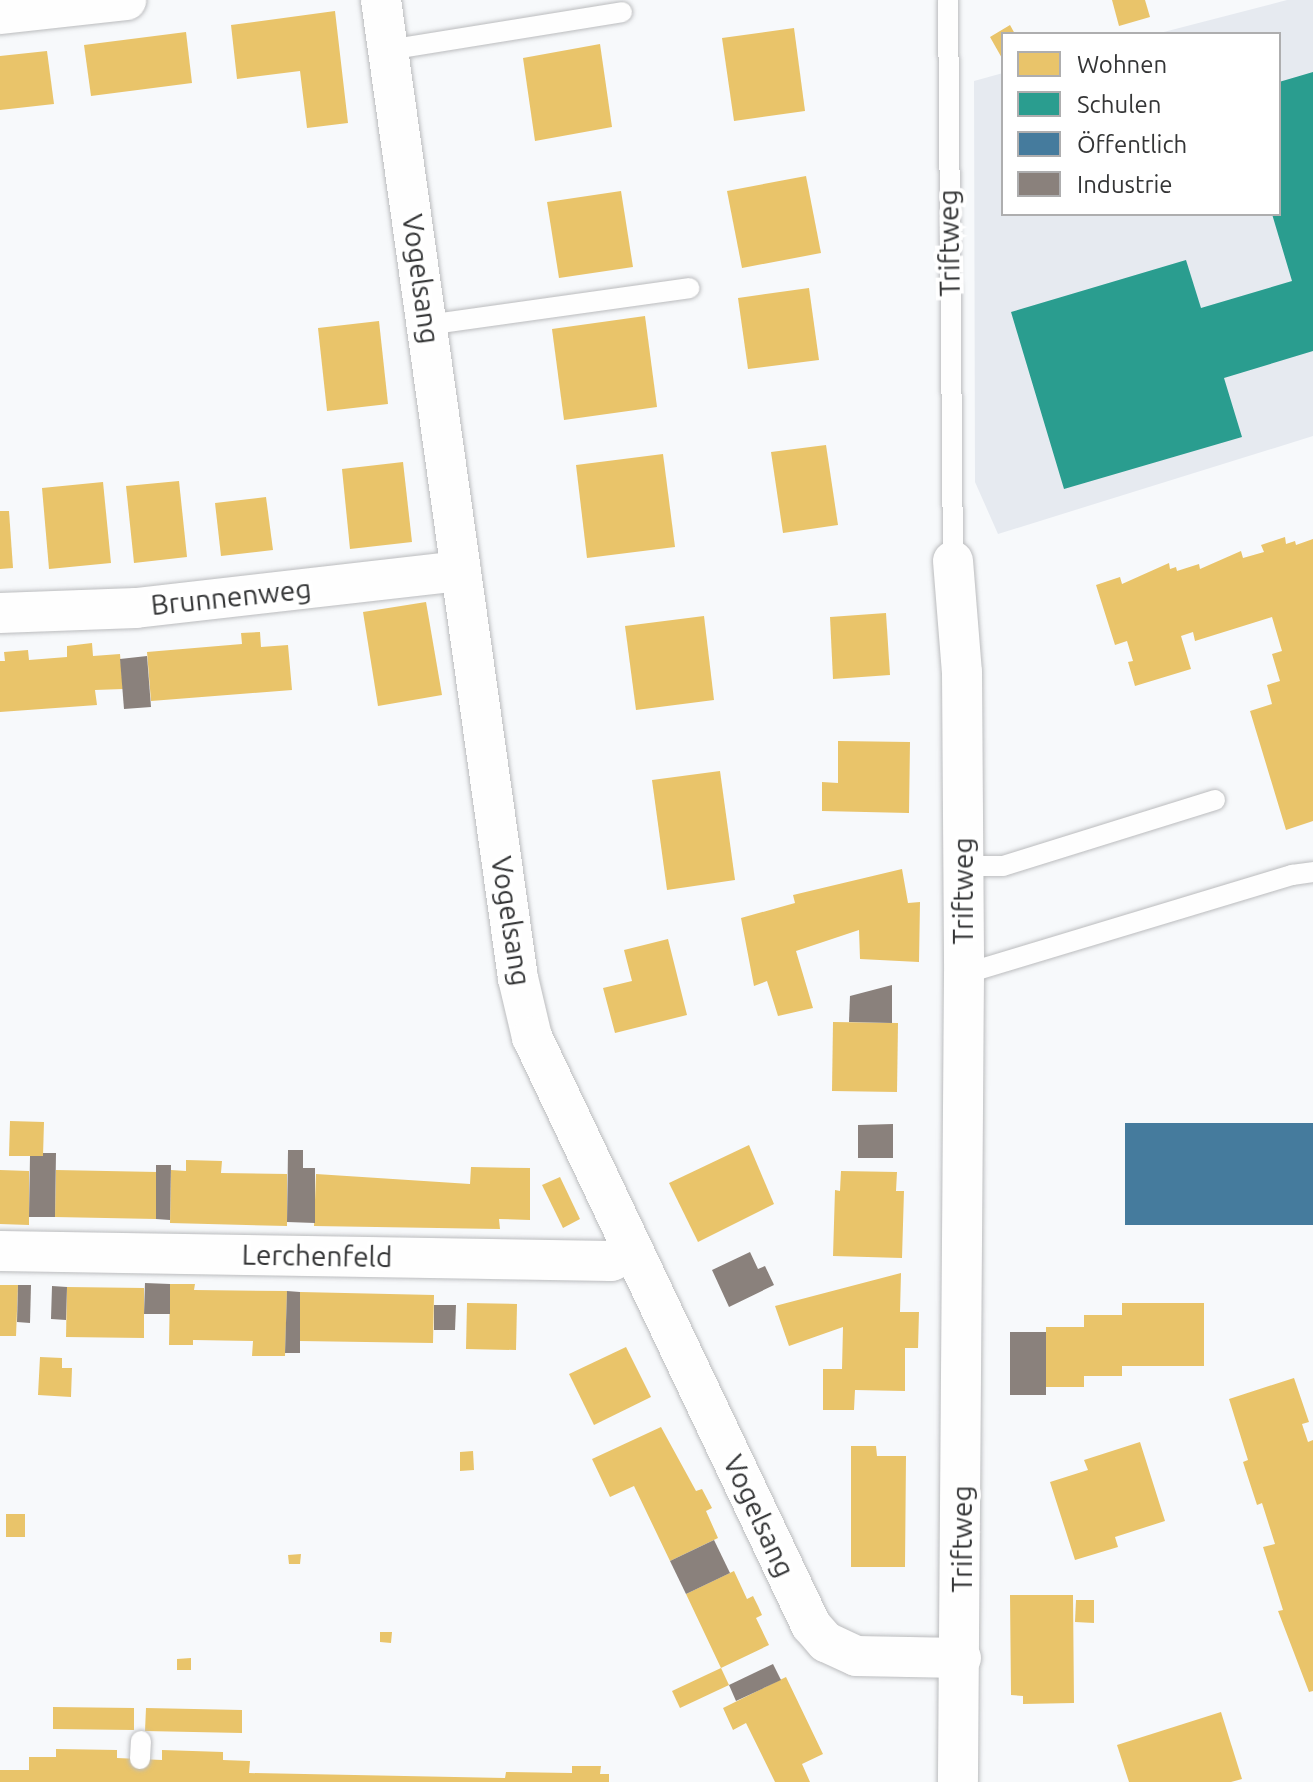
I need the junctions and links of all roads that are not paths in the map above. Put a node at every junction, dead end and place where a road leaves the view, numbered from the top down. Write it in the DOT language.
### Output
graph roads {
  1 [pos="126,0"];
  2 [pos="381,0"];
  3 [pos="948,0"];
  4 [pos="622,12"];
  5 [pos="0,14"];
  6 [pos="388,50"];
  7 [pos="689,288"];
  8 [pos="427,325"];
  9 [pos="953,561"];
  10 [pos="461,571"];
  11 [pos="0,613"];
  12 [pos="1215,800"];
  13 [pos="963,866"];
  14 [pos="1313,872"];
  15 [pos="964,974"];
  16 [pos="0,1251"];
  17 [pos="632,1251"];
  18 [pos="961,1658"];
  19 [pos="958,1782"];
  1 -- 5 [label="street"];
  2 -- 6 [label="street, Vogelsang"];
  3 -- 9 [label="lane, Triftweg"];
  4 -- 6 [label="lane"];
  6 -- 8 [label="street, Vogelsang"];
  7 -- 8 [label="lane"];
  8 -- 10 [label="street, Vogelsang"];
  9 -- 13 [label="street, Triftweg"];
  10 -- 11 [label="street, Brunnenweg"];
  10 -- 17 [label="street, Vogelsang"];
  12 -- 13 [label="lane"];
  13 -- 15 [label="street, Triftweg"];
  14 -- 15 [label="lane"];
  15 -- 18 [label="street, Triftweg"];
  16 -- 17 [label="street, Lerchenfeld"];
  17 -- 18 [label="street, Vogelsang"];
  18 -- 19 [label="street, Triftweg"];
}
